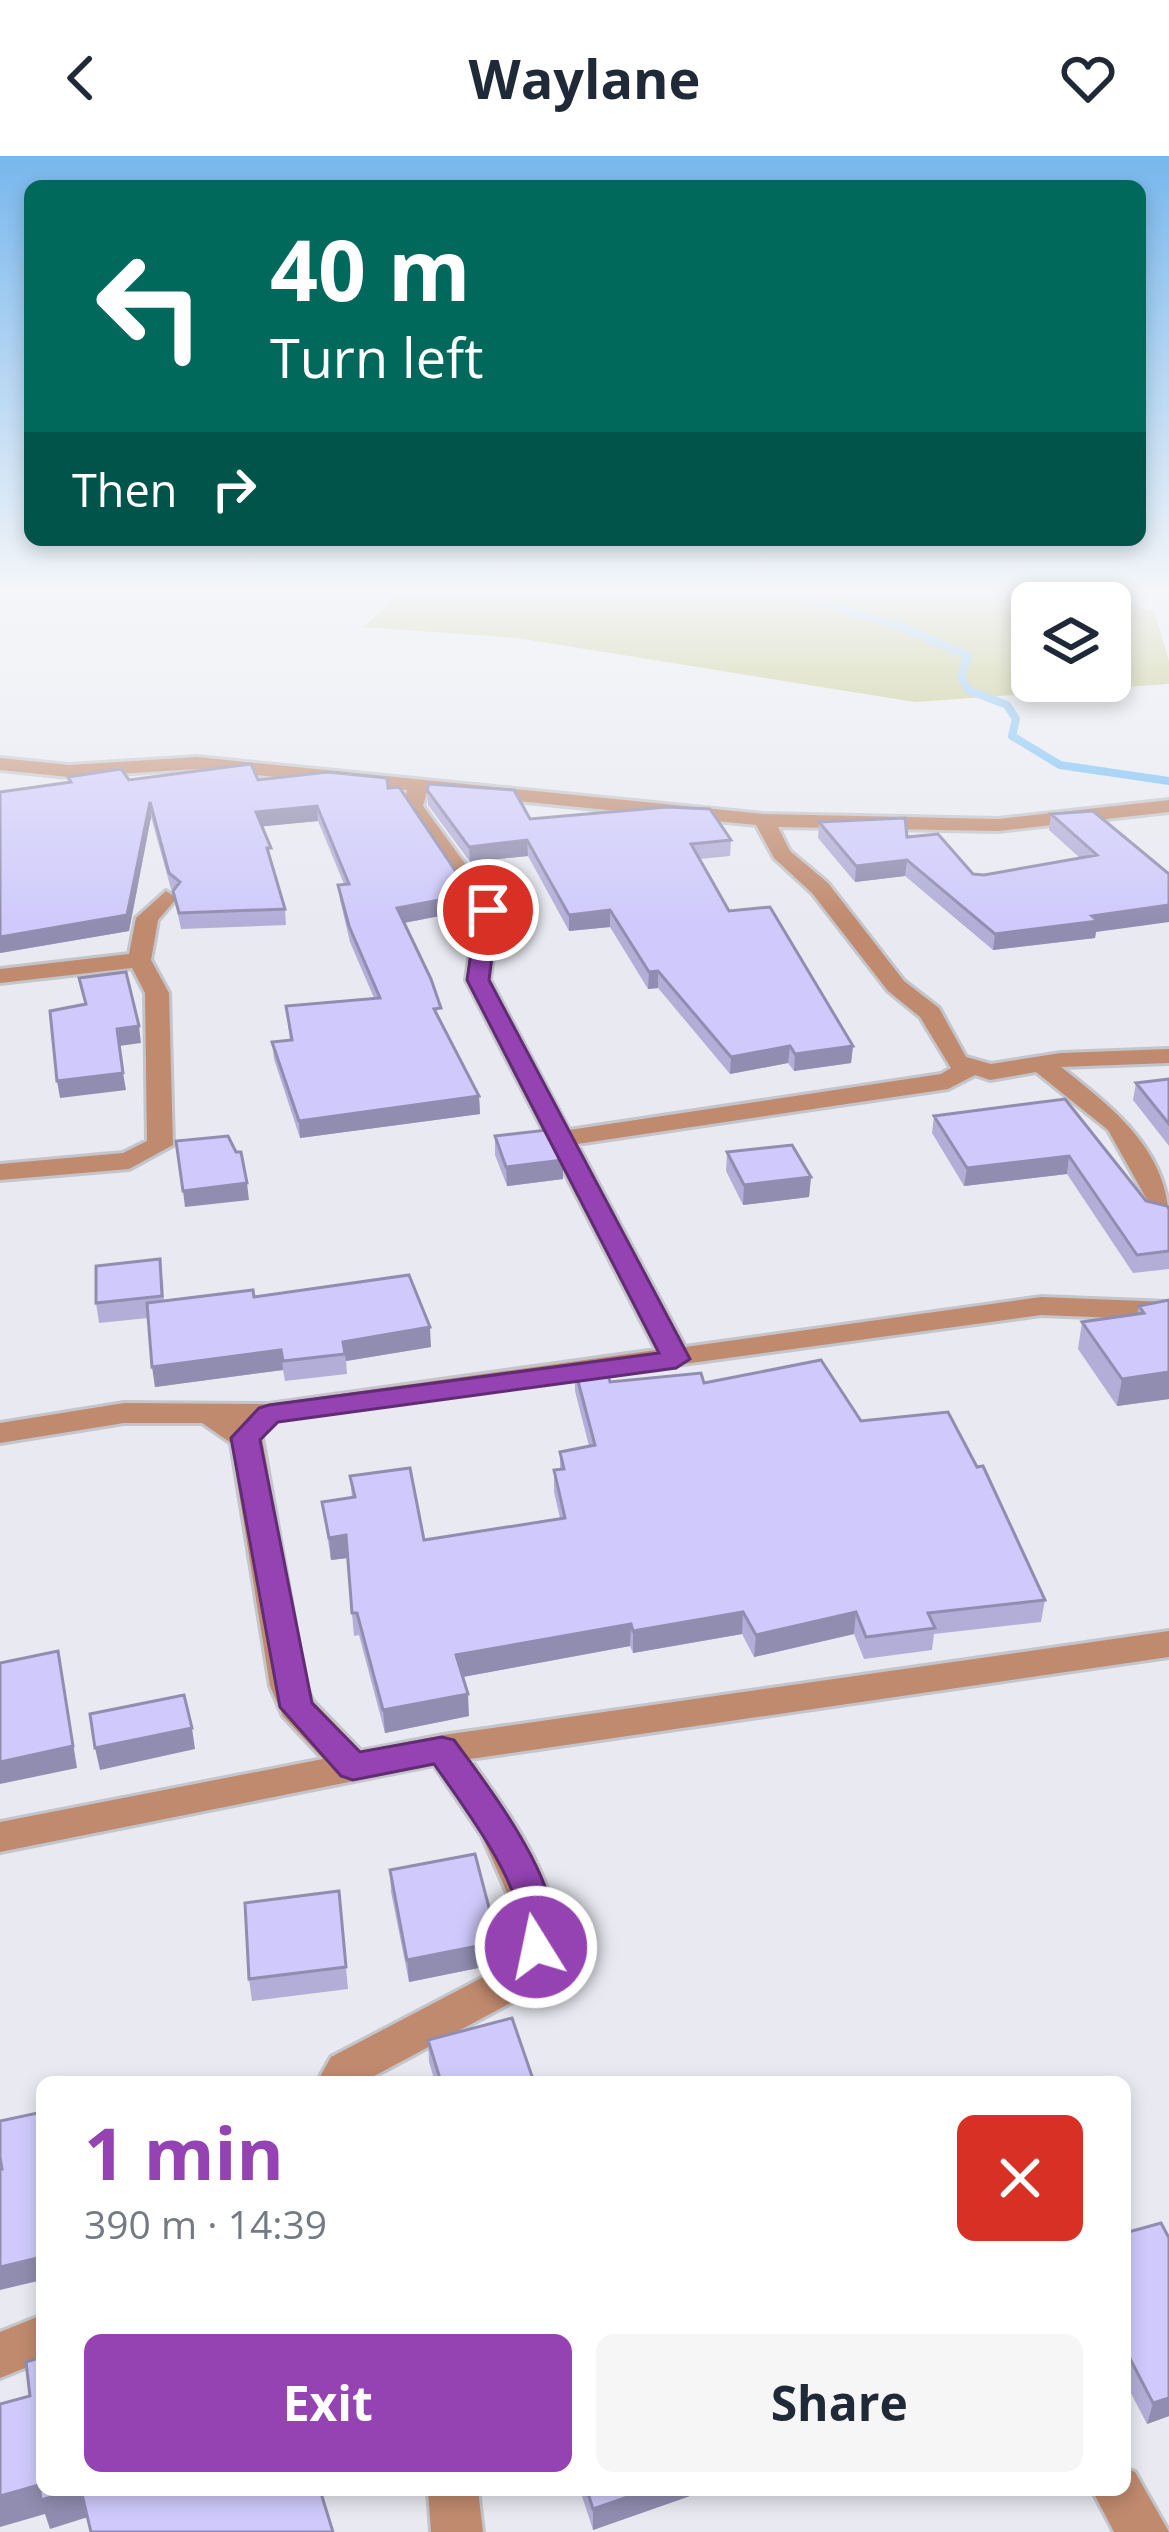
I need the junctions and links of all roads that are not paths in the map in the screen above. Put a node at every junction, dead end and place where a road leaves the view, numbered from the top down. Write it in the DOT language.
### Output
graph roads {
  1 [pos="0,764"];
  2 [pos="419,782"];
  3 [pos="1169,806"];
  4 [pos="764,820"];
  5 [pos="166,898"];
  6 [pos="140,960"];
  7 [pos="0,976"];
  8 [pos="1169,1056"];
  9 [pos="1045,1066"];
  10 [pos="968,1069"];
  11 [pos="561,1139"];
  12 [pos="0,1172"];
  13 [pos="1169,1214"];
  14 [pos="1169,1311"];
  15 [pos="676,1359"];
  16 [pos="257,1426"];
  17 [pos="0,1433"];
  18 [pos="1169,1644"];
  19 [pos="442,1749"];
  20 [pos="353,1767"];
  21 [pos="0,1837"];
  22 [pos="342,2076"];
  23 [pos="36,2341"];
  24 [pos="0,2356"];
  25 [pos="454,2496"];
  26 [pos="1121,2496"];
  27 [pos="457,2532"];
  28 [pos="1143,2532"];
  1 -- 2 [label="street"];
  2 -- 4 [label="street"];
  2 -- 11 [label="street"];
  3 -- 4 [label="street"];
  4 -- 10 [label="street"];
  5 -- 6 [label="street"];
  6 -- 7 [label="street"];
  6 -- 12 [label="street"];
  8 -- 9 [label="street"];
  9 -- 10 [label="street"];
  9 -- 13 [label="street"];
  10 -- 11 [label="street"];
  11 -- 15 [label="street"];
  14 -- 15 [label="street"];
  15 -- 16 [label="street"];
  16 -- 17 [label="street"];
  16 -- 20 [label="street"];
  18 -- 19 [label="street"];
  19 -- 20 [label="street"];
  19 -- 22 [label="street"];
  20 -- 21 [label="street"];
  23 -- 24 [label="street"];
  25 -- 27 [label="street"];
  26 -- 28 [label="street"];
}
